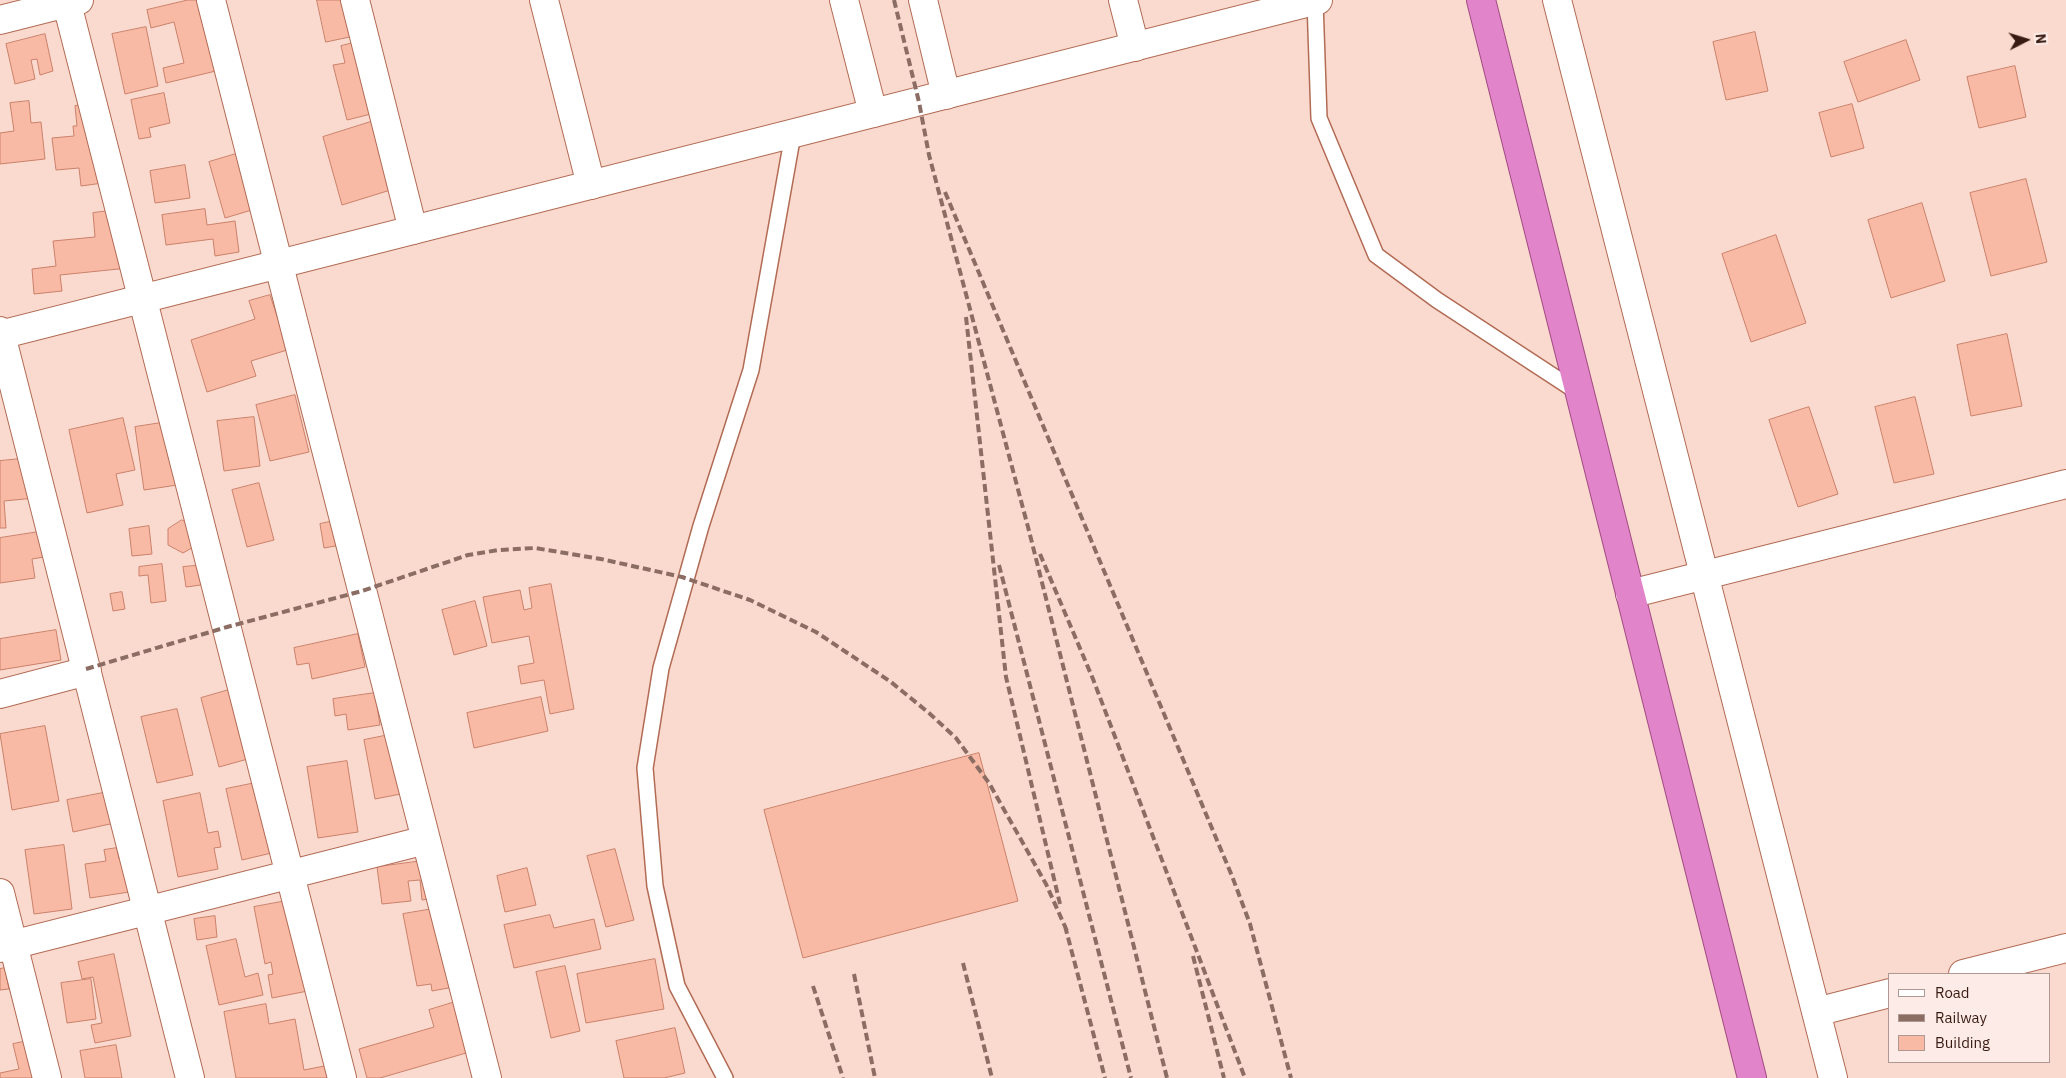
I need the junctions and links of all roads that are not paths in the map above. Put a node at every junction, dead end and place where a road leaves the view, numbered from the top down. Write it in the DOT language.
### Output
graph roads {
  1 [pos="211,0"];
  2 [pos="355,0"];
  3 [pos="544,0"];
  4 [pos="844,0"];
  5 [pos="923,0"];
  6 [pos="1123,0"];
  7 [pos="1316,0"];
  8 [pos="1481,0"];
  9 [pos="1557,0"];
  10 [pos="70,1"];
  11 [pos="0,20"];
  12 [pos="1135,47"];
  13 [pos="946,95"];
  14 [pos="873,113"];
  15 [pos="793,134"];
  16 [pos="591,186"];
  17 [pos="413,230"];
  18 [pos="279,264"];
  19 [pos="143,300"];
  20 [pos="0,334"];
  21 [pos="1580,394"];
  22 [pos="2066,484"];
  23 [pos="1704,576"];
  24 [pos="1630,594"];
  25 [pos="87,672"];
  26 [pos="0,694"];
  27 [pos="426,840"];
  28 [pos="290,874"];
  29 [pos="0,893"];
  30 [pos="148,910"];
  31 [pos="7,946"];
  32 [pos="2066,948"];
  33 [pos="1967,973"];
  34 [pos="1888,994"];
  35 [pos="1816,1012"];
  36 [pos="482,1077"];
  37 [pos="47,1078"];
  38 [pos="190,1078"];
  39 [pos="342,1078"];
  40 [pos="725,1078"];
  41 [pos="1752,1078"];
  42 [pos="1833,1078"];
  1 -- 18 [label="street"];
  2 -- 17 [label="street"];
  3 -- 16 [label="street"];
  4 -- 14 [label="street"];
  5 -- 13 [label="street"];
  6 -- 12 [label="street"];
  7 -- 12 [label="street"];
  7 -- 21 [label="lane"];
  8 -- 21 [label="highway"];
  9 -- 23 [label="street"];
  10 -- 11 [label="street"];
  10 -- 19 [label="street"];
  12 -- 13 [label="street"];
  13 -- 14 [label="street"];
  14 -- 15 [label="street"];
  15 -- 16 [label="street"];
  15 -- 40 [label="lane"];
  16 -- 17 [label="street"];
  17 -- 18 [label="street"];
  18 -- 19 [label="street"];
  18 -- 27 [label="street"];
  19 -- 20 [label="street"];
  19 -- 28 [label="street"];
  20 -- 25 [label="street"];
  21 -- 24 [label="highway"];
  22 -- 23 [label="street"];
  23 -- 24 [label="street"];
  23 -- 35 [label="street"];
  24 -- 41 [label="highway"];
  25 -- 26 [label="street"];
  25 -- 30 [label="street"];
  27 -- 28 [label="street"];
  27 -- 36 [label="street"];
  28 -- 30 [label="street"];
  28 -- 39 [label="street"];
  29 -- 31 [label="street"];
  30 -- 31 [label="street"];
  30 -- 38 [label="street"];
  31 -- 37 [label="street"];
  32 -- 33 [label="street"];
  34 -- 35 [label="street"];
  35 -- 42 [label="street"];
}
